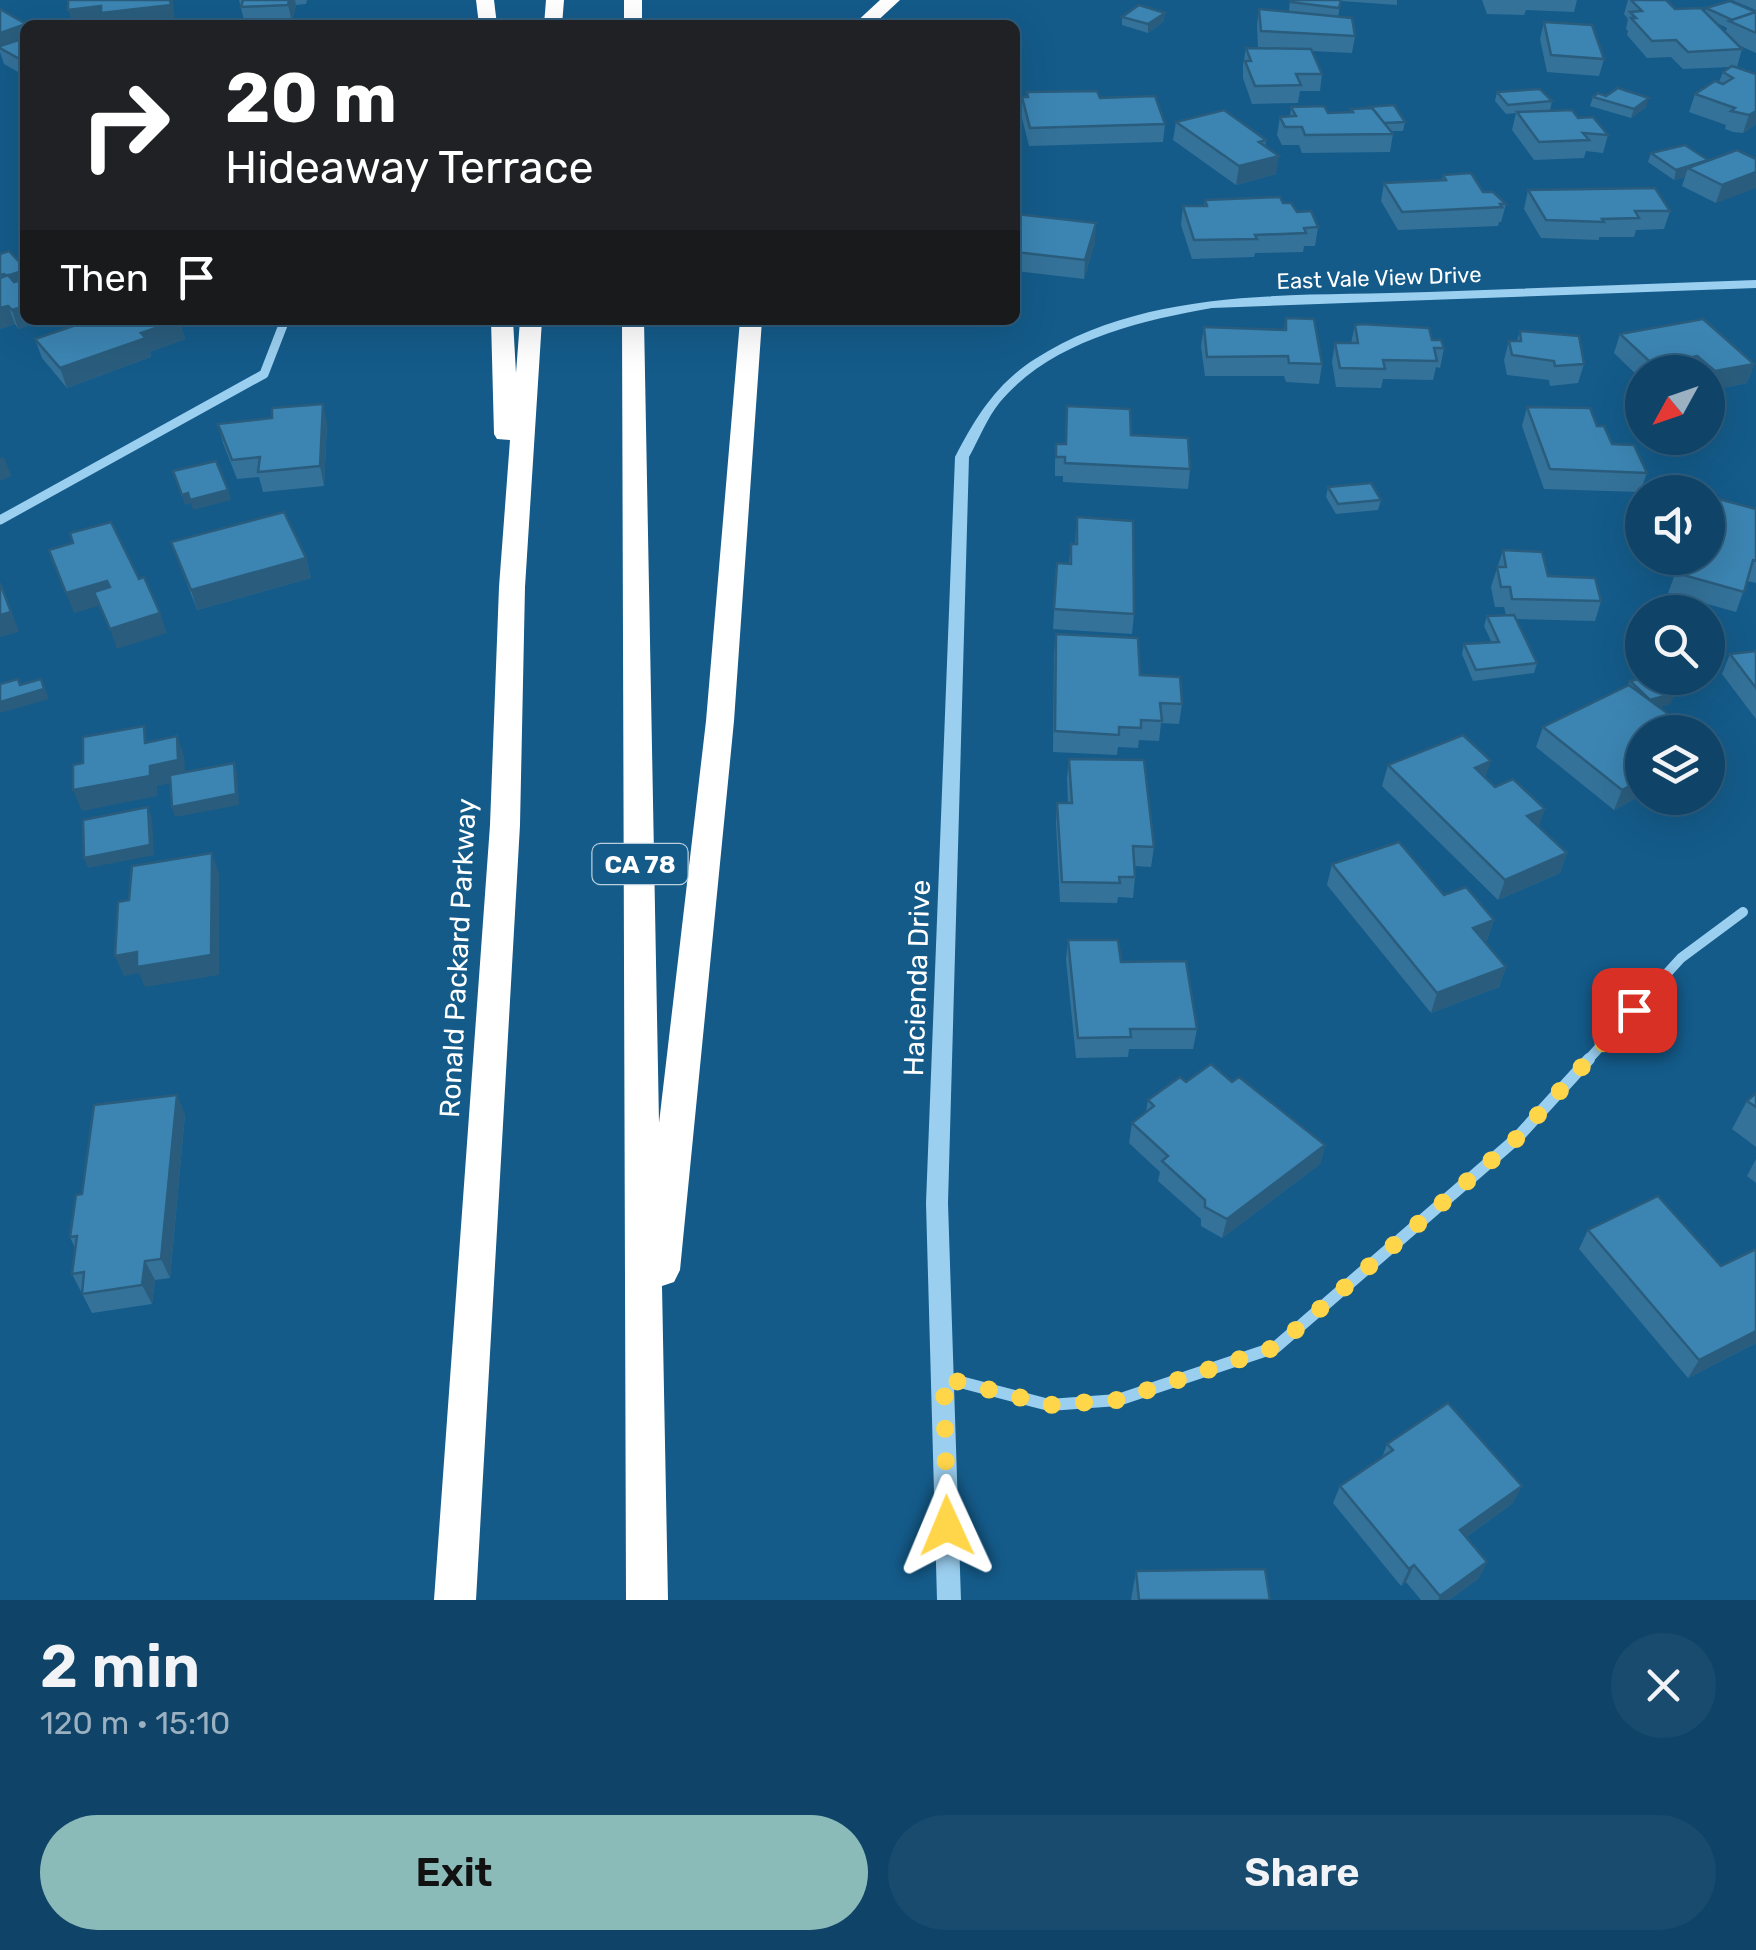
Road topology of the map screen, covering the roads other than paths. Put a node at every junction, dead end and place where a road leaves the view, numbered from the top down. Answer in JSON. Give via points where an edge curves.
{"nodes":[{"id":1,"x":891,"y":0,"type":"edge"},
{"id":2,"x":868,"y":20,"type":"edge"},
{"id":3,"x":1756,"y":284,"type":"edge"},
{"id":4,"x":282,"y":325,"type":"edge"},
{"id":5,"x":502,"y":325,"type":"edge"},
{"id":6,"x":532,"y":325,"type":"edge"},
{"id":7,"x":634,"y":325,"type":"edge"},
{"id":8,"x":751,"y":325,"type":"edge"},
{"id":9,"x":1019,"y":377,"type":"joint"},
{"id":10,"x":0,"y":520,"type":"edge"},
{"id":11,"x":512,"y":587,"type":"junction"},
{"id":12,"x":1743,"y":912,"type":"dead end"},
{"id":13,"x":944,"y":1378,"type":"junction"},
{"id":14,"x":646,"y":1408,"type":"junction"},
{"id":15,"x":455,"y":1600,"type":"edge"},
{"id":16,"x":646,"y":1600,"type":"edge"},
{"id":17,"x":949,"y":1600,"type":"edge"}],
"edges":[{"from":1,"to":2,"type":"highway"},
{"from":3,"to":9,"type":"street","name":"East Vale View Drive","via":[[1212,304],[1148,314],[1050,356]]},
{"from":4,"to":10,"type":"street","via":[[264,374]]},
{"from":5,"to":11,"type":"highway"},
{"from":6,"to":11,"type":"highway","name":"Ronald Packard Parkway"},
{"from":7,"to":14,"type":"highway","number":"CA 78"},
{"from":8,"to":14,"type":"highway","via":[[720,721]]},
{"from":9,"to":13,"type":"street","name":"Hacienda Drive","via":[[996,397],[962,457],[937,1203]]},
{"from":11,"to":15,"type":"highway","name":"Ronald Packard Parkway","via":[[505,825]]},
{"from":12,"to":13,"type":"street","via":[[1680,958],[1516,1139],[1276,1347],[1118,1400],[1049,1405]]},
{"from":13,"to":17,"type":"street","name":"Hacienda Drive"},
{"from":14,"to":16,"type":"highway","number":"CA 78"}]}
